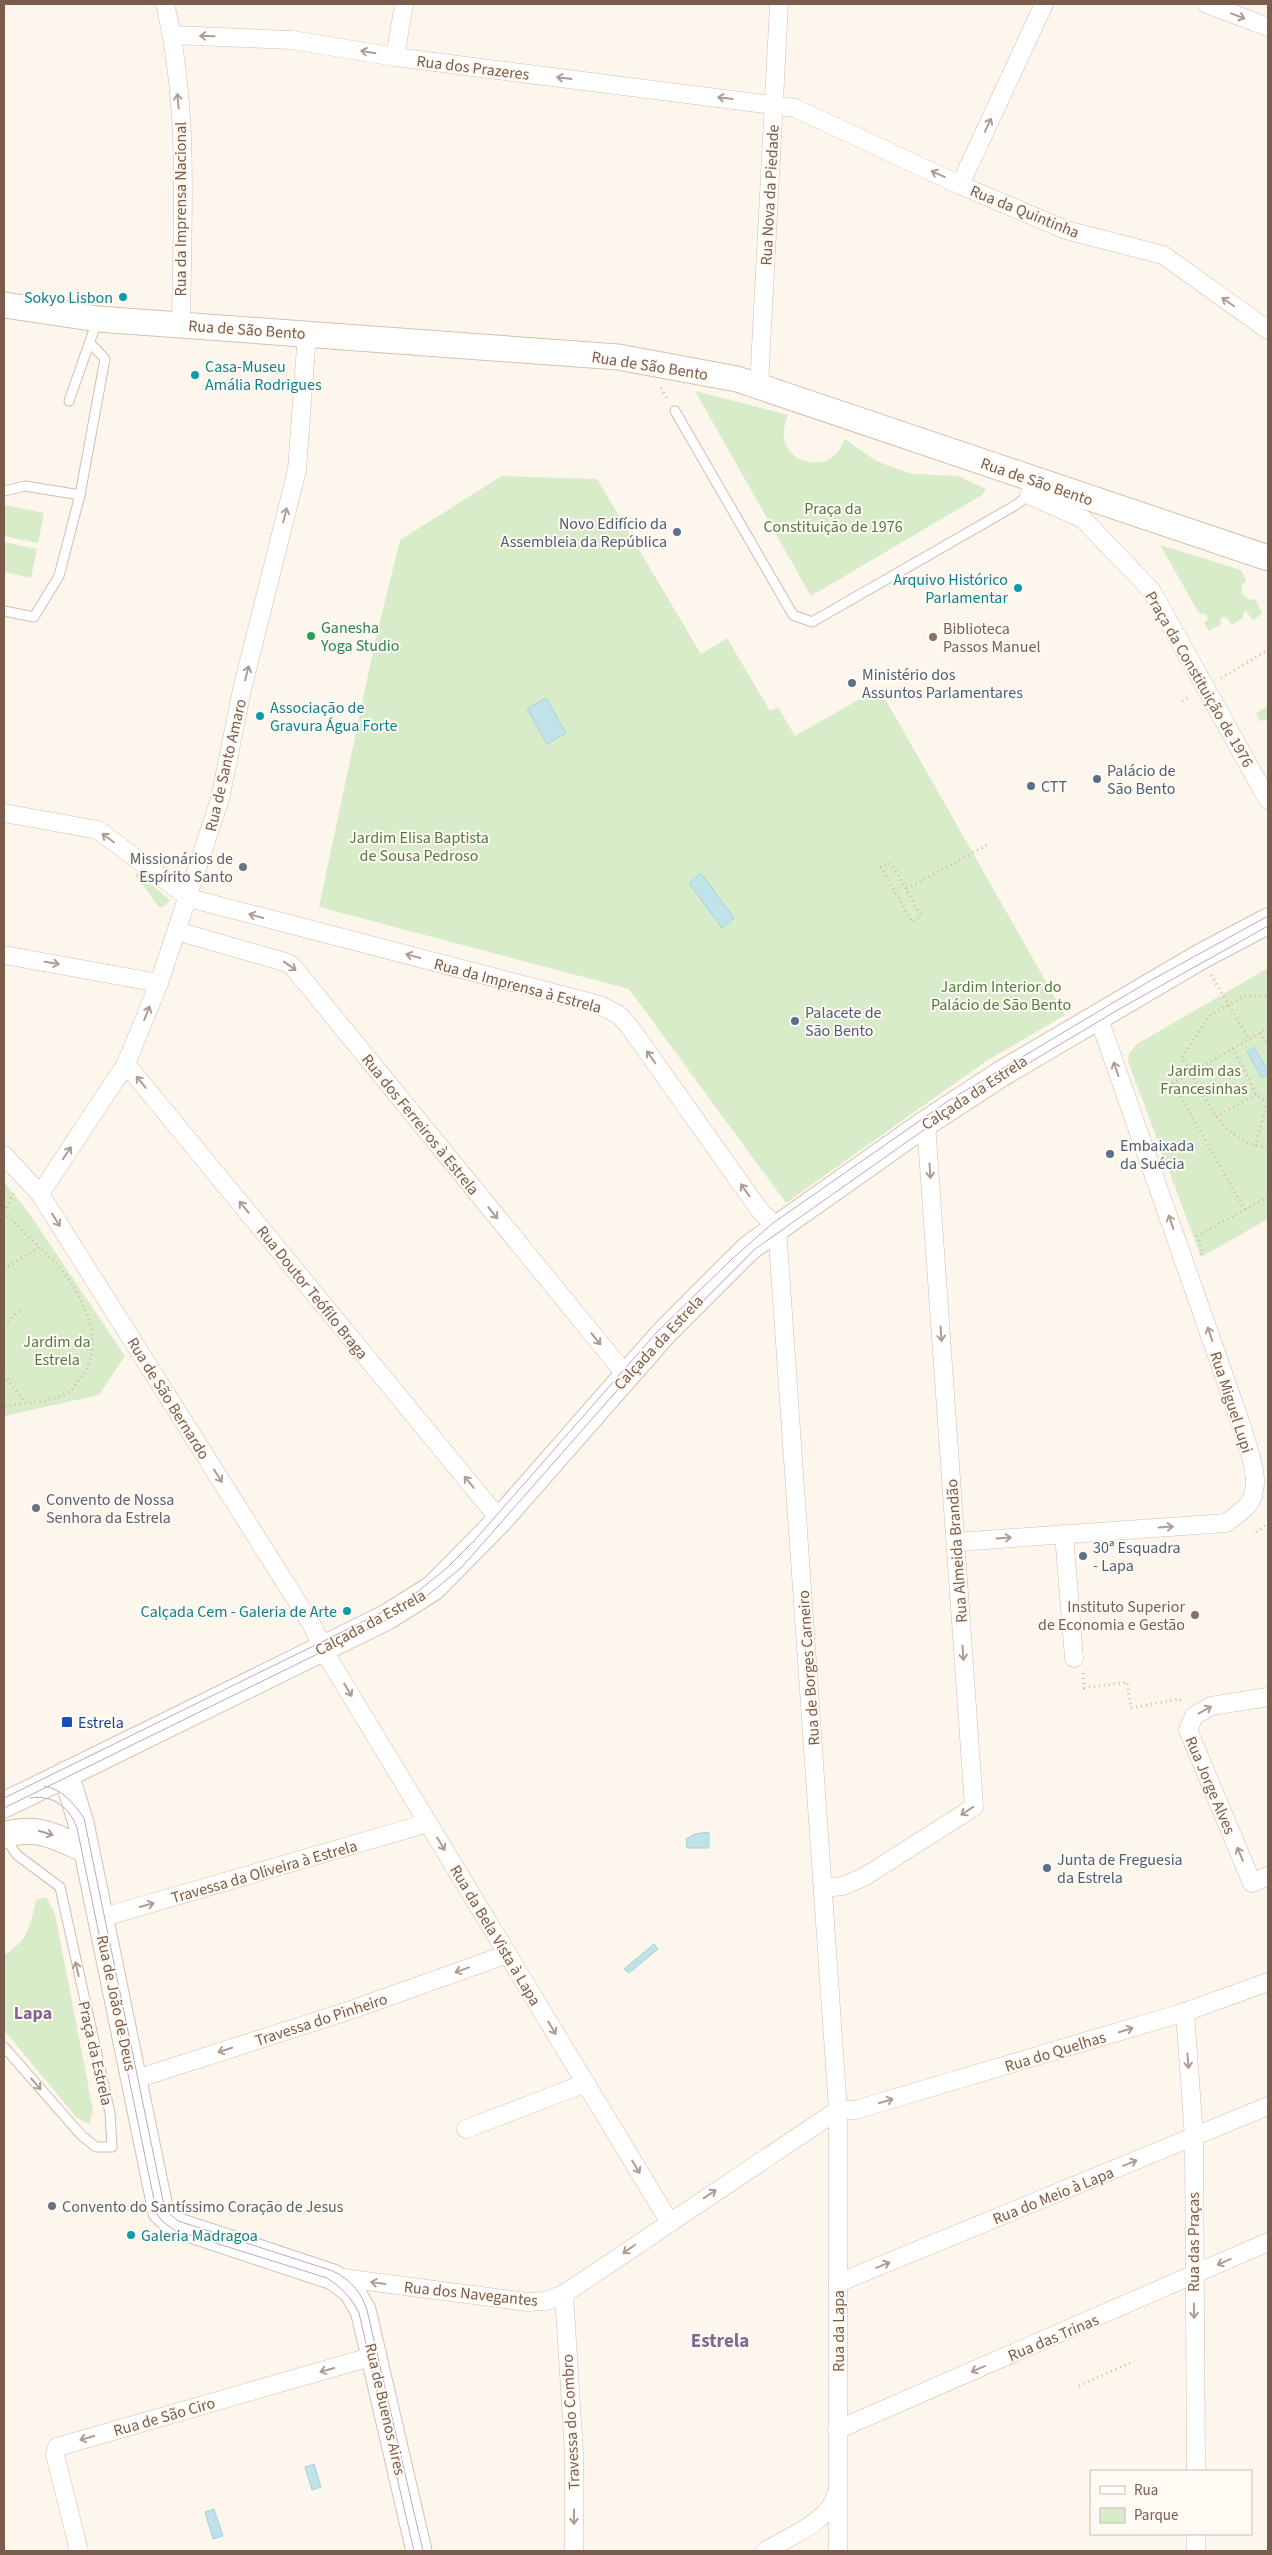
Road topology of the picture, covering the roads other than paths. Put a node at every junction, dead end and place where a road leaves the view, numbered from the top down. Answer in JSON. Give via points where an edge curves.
{"nodes":[{"id":1,"x":165,"y":4,"type":"edge"},
{"id":2,"x":404,"y":4,"type":"edge"},
{"id":3,"x":779,"y":4,"type":"edge"},
{"id":4,"x":1044,"y":4,"type":"edge"},
{"id":5,"x":1207,"y":4,"type":"edge"},
{"id":6,"x":1268,"y":27,"type":"edge"},
{"id":7,"x":173,"y":35,"type":"junction"},
{"id":8,"x":395,"y":57,"type":"junction"},
{"id":9,"x":774,"y":104,"type":"junction"},
{"id":10,"x":960,"y":185,"type":"junction"},
{"id":11,"x":4,"y":304,"type":"edge"},
{"id":12,"x":98,"y":319,"type":"junction"},
{"id":13,"x":180,"y":324,"type":"junction"},
{"id":14,"x":1268,"y":330,"type":"edge"},
{"id":15,"x":307,"y":334,"type":"junction"},
{"id":16,"x":90,"y":342,"type":"junction"},
{"id":17,"x":759,"y":386,"type":"junction"},
{"id":18,"x":69,"y":401,"type":"dead end"},
{"id":19,"x":675,"y":411,"type":"dead end"},
{"id":20,"x":1033,"y":488,"type":"junction"},
{"id":21,"x":4,"y":491,"type":"edge"},
{"id":22,"x":80,"y":495,"type":"junction"},
{"id":23,"x":1268,"y":558,"type":"edge"},
{"id":24,"x":4,"y":611,"type":"edge"},
{"id":25,"x":1268,"y":800,"type":"edge"},
{"id":26,"x":4,"y":813,"type":"edge"},
{"id":27,"x":189,"y":898,"type":"junction"},
{"id":28,"x":1268,"y":921,"type":"edge"},
{"id":29,"x":1268,"y":930,"type":"edge"},
{"id":30,"x":177,"y":931,"type":"junction"},
{"id":31,"x":1238,"y":936,"type":"junction"},
{"id":32,"x":4,"y":954,"type":"edge"},
{"id":33,"x":159,"y":983,"type":"junction"},
{"id":34,"x":1098,"y":1016,"type":"junction"},
{"id":35,"x":126,"y":1064,"type":"junction"},
{"id":36,"x":926,"y":1123,"type":"junction"},
{"id":37,"x":4,"y":1155,"type":"edge"},
{"id":38,"x":40,"y":1194,"type":"junction"},
{"id":39,"x":777,"y":1227,"type":"junction"},
{"id":40,"x":626,"y":1375,"type":"junction"},
{"id":41,"x":500,"y":1520,"type":"junction"},
{"id":42,"x":1064,"y":1534,"type":"junction"},
{"id":43,"x":956,"y":1542,"type":"junction"},
{"id":44,"x":322,"y":1648,"type":"junction"},
{"id":45,"x":1074,"y":1658,"type":"dead end"},
{"id":46,"x":1268,"y":1697,"type":"edge"},
{"id":47,"x":66,"y":1774,"type":"junction"},
{"id":48,"x":5,"y":1808,"type":"edge"},
{"id":49,"x":428,"y":1823,"type":"junction"},
{"id":50,"x":4,"y":1835,"type":"edge"},
{"id":51,"x":86,"y":1850,"type":"junction"},
{"id":52,"x":1268,"y":1876,"type":"edge"},
{"id":53,"x":823,"y":1888,"type":"junction"},
{"id":54,"x":100,"y":1918,"type":"junction"},
{"id":55,"x":508,"y":1954,"type":"junction"},
{"id":56,"x":1268,"y":1982,"type":"edge"},
{"id":57,"x":1185,"y":2012,"type":"junction"},
{"id":58,"x":4,"y":2047,"type":"edge"},
{"id":59,"x":133,"y":2080,"type":"junction"},
{"id":60,"x":586,"y":2083,"type":"junction"},
{"id":61,"x":1268,"y":2106,"type":"edge"},
{"id":62,"x":838,"y":2110,"type":"junction"},
{"id":63,"x":466,"y":2129,"type":"dead end"},
{"id":64,"x":1194,"y":2137,"type":"junction"},
{"id":65,"x":669,"y":2221,"type":"junction"},
{"id":66,"x":176,"y":2226,"type":"joint"},
{"id":67,"x":1268,"y":2242,"type":"edge"},
{"id":68,"x":1193,"y":2276,"type":"junction"},
{"id":69,"x":333,"y":2277,"type":"junction"},
{"id":70,"x":838,"y":2283,"type":"junction"},
{"id":71,"x":564,"y":2294,"type":"junction"},
{"id":72,"x":374,"y":2356,"type":"junction"},
{"id":73,"x":837,"y":2430,"type":"junction"},
{"id":74,"x":1196,"y":2470,"type":"edge"},
{"id":75,"x":837,"y":2484,"type":"junction"},
{"id":76,"x":800,"y":2530,"type":"junction"},
{"id":77,"x":1196,"y":2535,"type":"edge"},
{"id":78,"x":79,"y":2551,"type":"edge"},
{"id":79,"x":419,"y":2551,"type":"edge"},
{"id":80,"x":574,"y":2551,"type":"edge"},
{"id":81,"x":765,"y":2551,"type":"edge"},
{"id":82,"x":838,"y":2551,"type":"edge"},
{"id":83,"x":1196,"y":2551,"type":"edge"}],
"edges":[{"from":1,"to":7,"type":"street","name":"Rua da Imprensa Nacional"},
{"from":2,"to":8,"type":"street"},
{"from":3,"to":9,"type":"street","name":"Rua Nova da Piedade"},
{"from":10,"to":4,"type":"street","one_way":true},
{"from":5,"to":6,"type":"street","one_way":true},
{"from":8,"to":7,"type":"street","name":"Rua dos Prazeres","one_way":true,"via":[[292,40]]},
{"from":13,"to":7,"type":"street","name":"Rua da Imprensa Nacional","one_way":true,"via":[[182,153]]},
{"from":9,"to":8,"type":"street","name":"Rua dos Prazeres","one_way":true},
{"from":10,"to":9,"type":"street","name":"Rua da Quintinha","one_way":true,"via":[[795,108]]},
{"from":9,"to":17,"type":"street","name":"Rua Nova da Piedade"},
{"from":14,"to":10,"type":"street","name":"Rua da Quintinha","one_way":true,"via":[[1163,255],[1066,230]]},
{"from":11,"to":12,"type":"street","name":"Rua de São Bento"},
{"from":12,"to":13,"type":"street","name":"Rua de São Bento"},
{"from":12,"to":16,"type":"lane"},
{"from":13,"to":15,"type":"street","name":"Rua de São Bento"},
{"from":15,"to":17,"type":"street","name":"Rua de São Bento","via":[[618,357]]},
{"from":27,"to":15,"type":"street","name":"Rua de Santo Amaro","one_way":true,"via":[[220,799],[244,685],[297,470]]},
{"from":16,"to":18,"type":"lane"},
{"from":16,"to":22,"type":"lane","via":[[105,359]]},
{"from":17,"to":20,"type":"street","name":"Rua de São Bento"},
{"from":19,"to":20,"type":"lane","via":[[793,615],[812,622]]},
{"from":20,"to":23,"type":"street","name":"Rua de São Bento"},
{"from":20,"to":25,"type":"street","name":"Praça da Constituição de 1976","via":[[1083,519],[1152,590]]},
{"from":21,"to":22,"type":"lane","via":[[25,486]]},
{"from":22,"to":24,"type":"lane","via":[[59,576],[34,617]]},
{"from":27,"to":26,"type":"street","one_way":true,"via":[[98,830]]},
{"from":27,"to":30,"type":"street","name":"Rua de Santo Amaro"},
{"from":39,"to":27,"type":"street","name":"Rua da Imprensa à Estrela","one_way":true,"via":[[761,1212],[629,1026],[609,1009]]},
{"from":28,"to":31,"type":"street","name":"Calçada da Estrela"},
{"from":29,"to":31,"type":"street"},
{"from":30,"to":33,"type":"street","name":"Rua de Santo Amaro"},
{"from":30,"to":40,"type":"street","name":"Rua dos Ferreiros à Estrela","one_way":true,"via":[[288,963]]},
{"from":31,"to":34,"type":"street","name":"Calçada da Estrela"},
{"from":32,"to":33,"type":"street","one_way":true},
{"from":35,"to":33,"type":"street","name":"Rua de Santo Amaro","one_way":true},
{"from":34,"to":36,"type":"street","name":"Calçada da Estrela"},
{"from":42,"to":34,"type":"street","name":"Rua Miguel Lupi","one_way":true,"via":[[1226,1523],[1248,1505],[1256,1489],[1242,1427]]},
{"from":38,"to":35,"type":"street","name":"Rua de Santo Amaro","one_way":true},
{"from":41,"to":35,"type":"street","name":"Rua Doutor Teófilo Braga","one_way":true},
{"from":36,"to":39,"type":"street","name":"Calçada da Estrela"},
{"from":36,"to":43,"type":"street","name":"Rua Almeida Brandão","one_way":true},
{"from":37,"to":38,"type":"street","name":"Rua de São Bernardo"},
{"from":38,"to":44,"type":"street","name":"Rua de São Bernardo","one_way":true,"via":[[312,1625]]},
{"from":39,"to":40,"type":"street","name":"Calçada da Estrela","via":[[729,1267]]},
{"from":39,"to":53,"type":"street","name":"Rua de Borges Carneiro"},
{"from":40,"to":41,"type":"street","name":"Calçada da Estrela"},
{"from":41,"to":44,"type":"street","name":"Calçada da Estrela","via":[[433,1588],[387,1617]]},
{"from":43,"to":42,"type":"street","name":"Rua Miguel Lupi","one_way":true},
{"from":42,"to":45,"type":"street"},
{"from":43,"to":53,"type":"street","name":"Rua Almeida Brandão","one_way":true,"via":[[974,1806],[864,1877],[843,1886]]},
{"from":44,"to":47,"type":"street","name":"Calçada da Estrela"},
{"from":44,"to":49,"type":"street","name":"Rua da Bela Vista à Lapa","one_way":true},
{"from":52,"to":46,"type":"street","name":"Rua Jorge Alves","one_way":true,"via":[[1252,1883],[1188,1730],[1194,1716],[1211,1706]]},
{"from":47,"to":48,"type":"street"},
{"from":47,"to":51,"type":"street","name":"Rua de João de Deus"},
{"from":54,"to":49,"type":"street","name":"Travessa da Oliveira à Estrela","one_way":true},
{"from":49,"to":55,"type":"street","name":"Rua da Bela Vista à Lapa","one_way":true},
{"from":50,"to":51,"type":"street","one_way":true,"via":[[42,1831]]},
{"from":58,"to":50,"type":"lane","name":"Praça da Estrela","one_way":true,"via":[[82,2136],[96,2147],[112,2147],[110,2113],[60,1887],[17,1854]]},
{"from":51,"to":54,"type":"street","name":"Rua de João de Deus"},
{"from":53,"to":62,"type":"street","name":"Rua de Borges Carneiro"},
{"from":54,"to":59,"type":"street","name":"Rua de João de Deus"},
{"from":55,"to":59,"type":"street","name":"Travessa do Pinheiro","one_way":true,"via":[[360,2007]]},
{"from":55,"to":60,"type":"street","name":"Rua da Bela Vista à Lapa","one_way":true},
{"from":56,"to":57,"type":"street","name":"Rua do Quelhas"},
{"from":62,"to":57,"type":"street","name":"Rua do Quelhas","one_way":true,"via":[[855,2110]]},
{"from":57,"to":64,"type":"street","name":"Rua das Praças","one_way":true},
{"from":59,"to":66,"type":"street","name":"Rua de João de Deus","via":[[158,2206],[165,2218]]},
{"from":60,"to":63,"type":"street"},
{"from":60,"to":65,"type":"street","name":"Rua da Bela Vista à Lapa","one_way":true},
{"from":61,"to":64,"type":"street","name":"Rua do Meio à Lapa"},
{"from":65,"to":62,"type":"street","name":"Rua dos Navegantes","one_way":true},
{"from":62,"to":70,"type":"street","name":"Rua da Lapa"},
{"from":64,"to":68,"type":"street","name":"Rua das Praças"},
{"from":70,"to":64,"type":"street","name":"Rua do Meio à Lapa","one_way":true},
{"from":65,"to":71,"type":"street","name":"Rua dos Navegantes","one_way":true},
{"from":66,"to":69,"type":"street","name":"Rua dos Navegantes"},
{"from":67,"to":68,"type":"street","name":"Rua das Trinas","one_way":true},
{"from":68,"to":73,"type":"street","name":"Rua das Trinas","one_way":true},
{"from":68,"to":74,"type":"street","name":"Rua das Praças","one_way":true},
{"from":71,"to":69,"type":"street","name":"Rua dos Navegantes","one_way":true,"via":[[546,2301],[527,2302]]},
{"from":69,"to":72,"type":"street","name":"Rua de Buenos Aires","via":[[358,2299]]},
{"from":70,"to":73,"type":"street","name":"Rua da Lapa"},
{"from":71,"to":80,"type":"street","name":"Travessa do Combro","one_way":true,"via":[[574,2453]]},
{"from":72,"to":78,"type":"street","name":"Rua de São Ciro","one_way":true,"via":[[57,2447],[55,2455]]},
{"from":72,"to":79,"type":"street","name":"Rua de Buenos Aires"},
{"from":73,"to":75,"type":"street","name":"Rua da Lapa"},
{"from":75,"to":76,"type":"street","via":[[831,2505],[817,2521]]},
{"from":75,"to":82,"type":"street","name":"Rua da Lapa"},
{"from":76,"to":81,"type":"street"},
{"from":76,"to":82,"type":"street","via":[[812,2529],[821,2533],[833,2542]]},
{"from":77,"to":83,"type":"street"}]}
